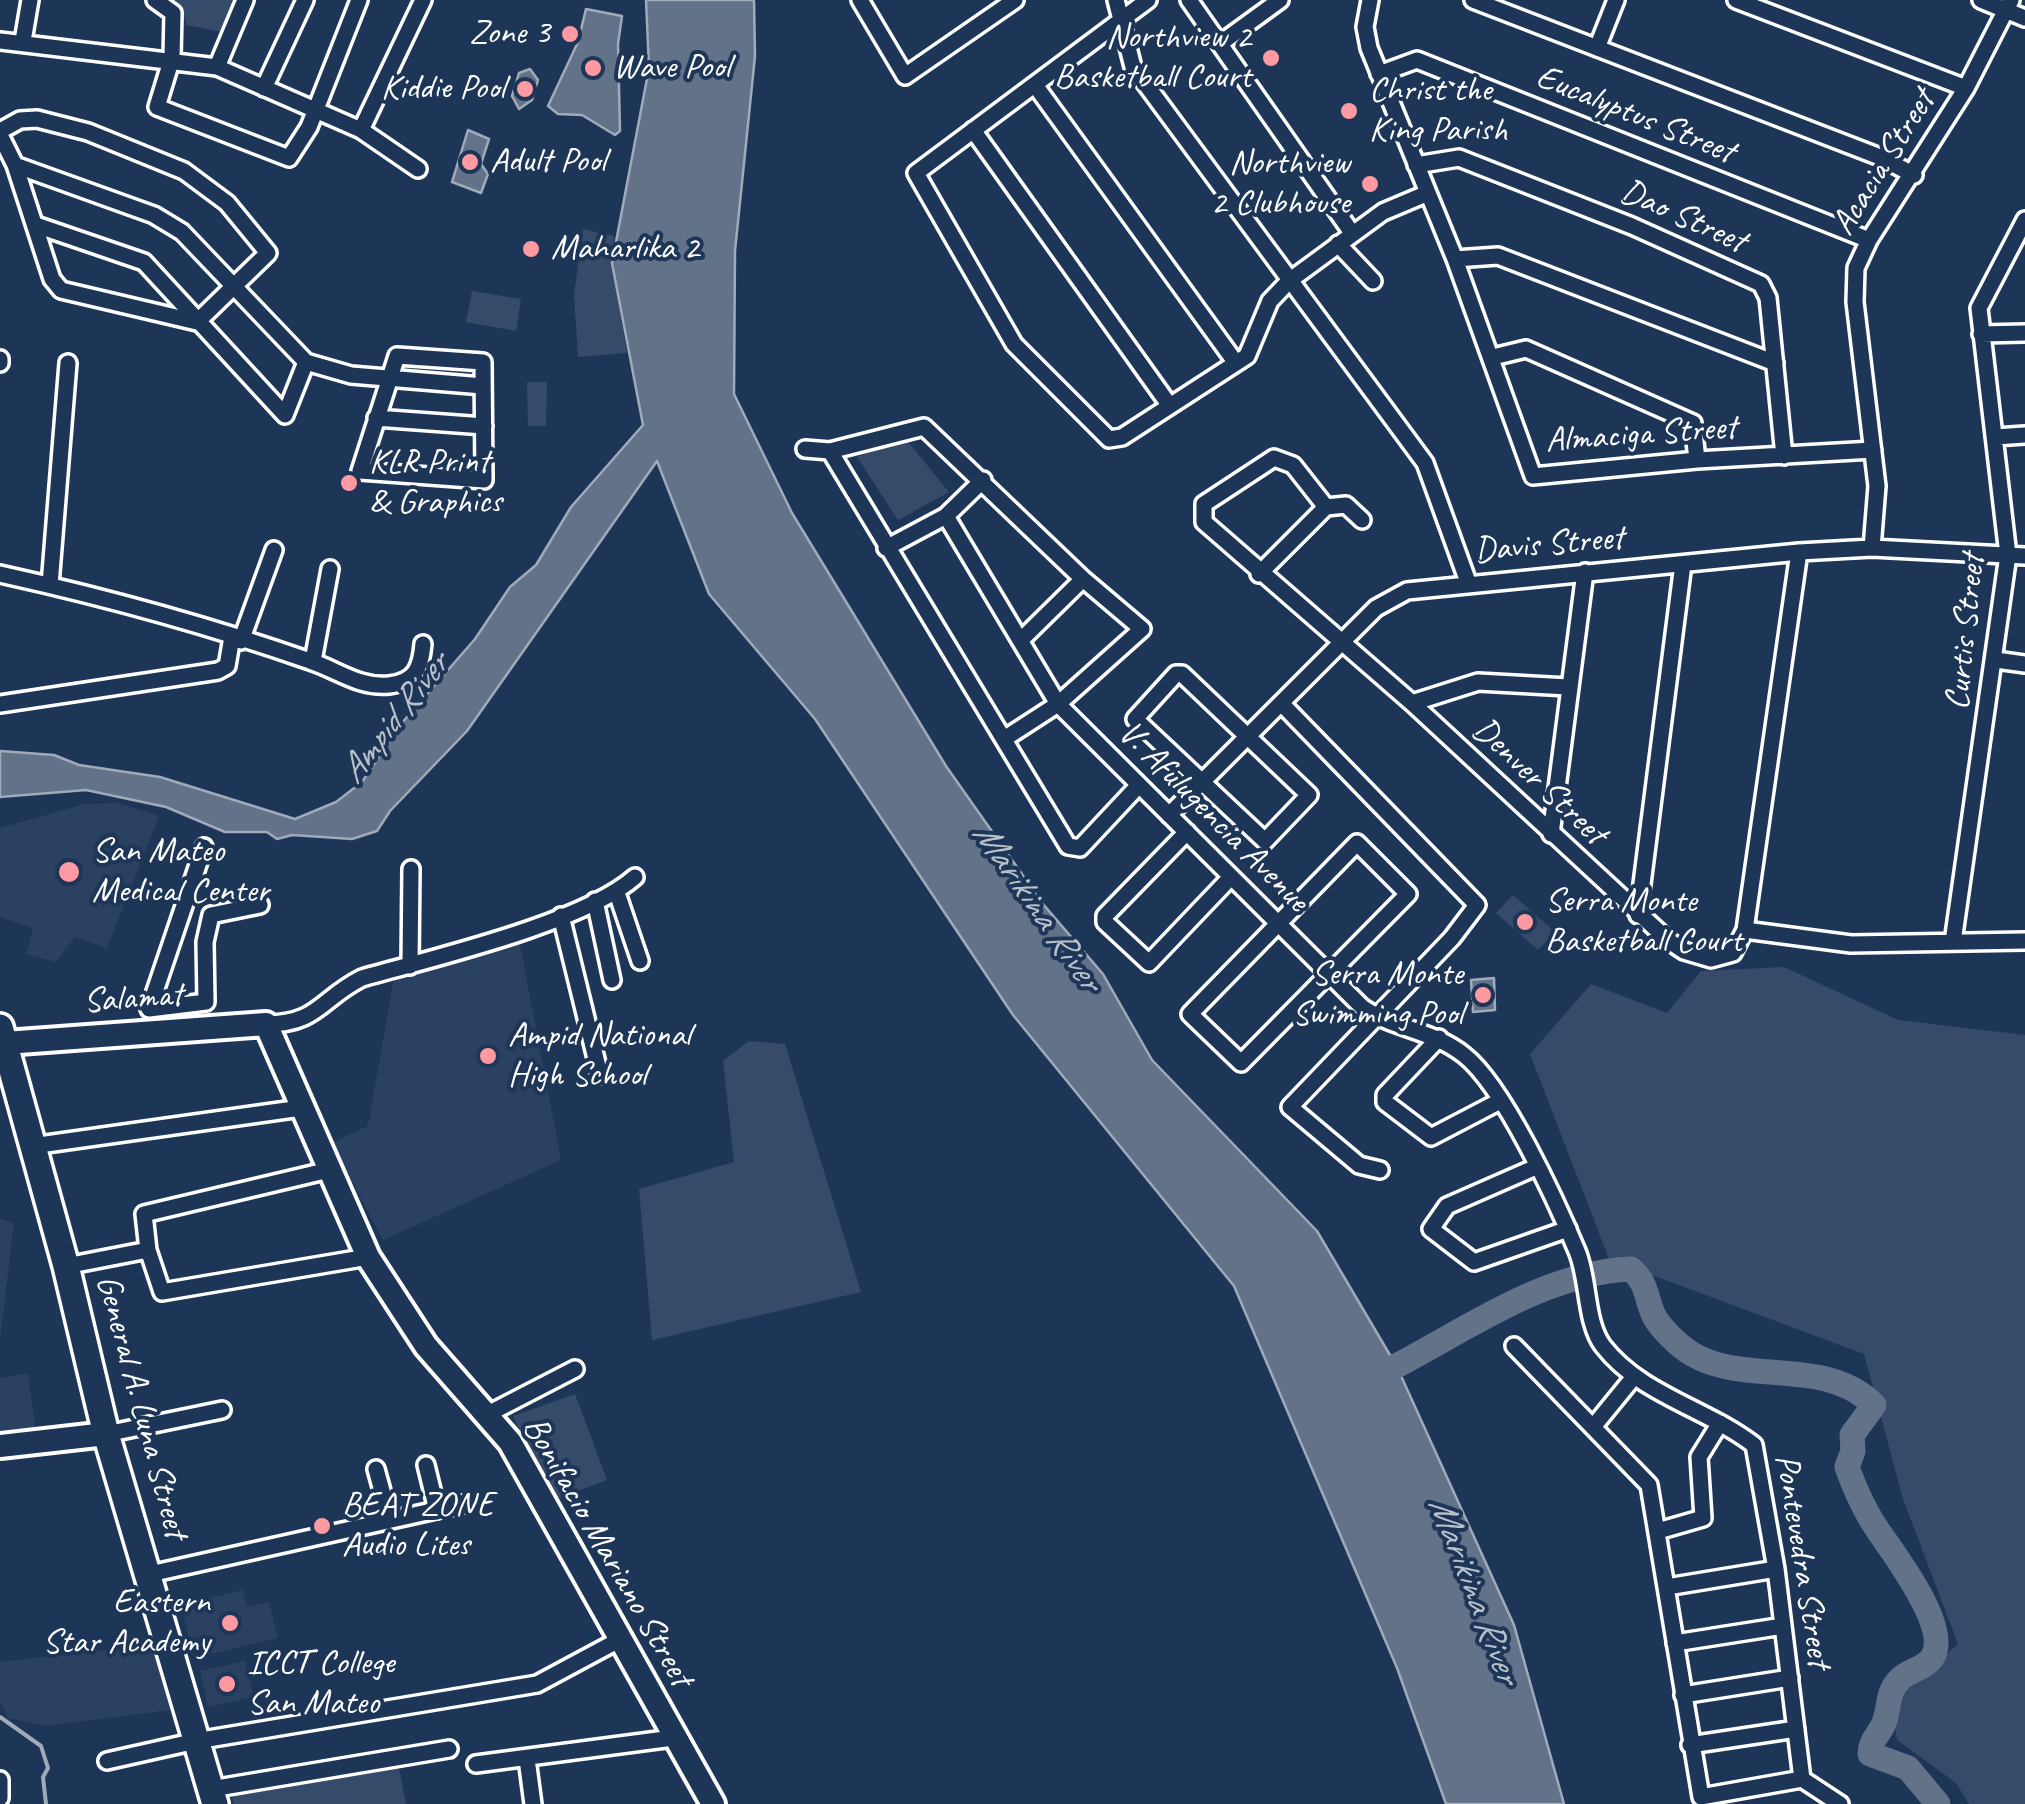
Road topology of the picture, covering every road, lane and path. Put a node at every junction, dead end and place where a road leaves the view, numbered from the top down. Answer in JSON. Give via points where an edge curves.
{"nodes":[{"id":1,"x":30,"y":0,"type":"edge"},
{"id":2,"x":155,"y":0,"type":"edge"},
{"id":3,"x":245,"y":0,"type":"edge"},
{"id":4,"x":305,"y":0,"type":"edge"},
{"id":5,"x":360,"y":0,"type":"edge"},
{"id":6,"x":423,"y":0,"type":"edge"},
{"id":7,"x":860,"y":0,"type":"edge"},
{"id":8,"x":1116,"y":0,"type":"edge"},
{"id":9,"x":1148,"y":0,"type":"edge"},
{"id":10,"x":1189,"y":0,"type":"edge"},
{"id":11,"x":1280,"y":0,"type":"edge"},
{"id":12,"x":1370,"y":0,"type":"edge"},
{"id":13,"x":1472,"y":0,"type":"edge"},
{"id":14,"x":1616,"y":0,"type":"edge"},
{"id":15,"x":1736,"y":0,"type":"edge"},
{"id":16,"x":1981,"y":0,"type":"edge"},
{"id":17,"x":1011,"y":1,"type":"edge"},
{"id":18,"x":2009,"y":6,"type":"edge"},
{"id":19,"x":2025,"y":18,"type":"edge"},
{"id":20,"x":1122,"y":21,"type":"junction"},
{"id":21,"x":24,"y":40,"type":"junction"},
{"id":22,"x":0,"y":41,"type":"edge"},
{"id":23,"x":1221,"y":43,"type":"junction"},
{"id":24,"x":1597,"y":48,"type":"junction"},
{"id":25,"x":172,"y":58,"type":"junction"},
{"id":26,"x":217,"y":67,"type":"junction"},
{"id":27,"x":1380,"y":74,"type":"junction"},
{"id":28,"x":1035,"y":86,"type":"junction"},
{"id":29,"x":264,"y":88,"type":"junction"},
{"id":30,"x":1966,"y":88,"type":"junction"},
{"id":31,"x":313,"y":111,"type":"junction"},
{"id":32,"x":361,"y":130,"type":"junction"},
{"id":33,"x":973,"y":130,"type":"junction"},
{"id":34,"x":0,"y":133,"type":"edge"},
{"id":35,"x":1416,"y":165,"type":"junction"},
{"id":36,"x":15,"y":166,"type":"junction"},
{"id":37,"x":418,"y":169,"type":"dead end"},
{"id":38,"x":1914,"y":174,"type":"junction"},
{"id":39,"x":1428,"y":193,"type":"junction"},
{"id":40,"x":2025,"y":220,"type":"edge"},
{"id":41,"x":36,"y":225,"type":"junction"},
{"id":42,"x":1352,"y":233,"type":"junction"},
{"id":43,"x":1869,"y":240,"type":"junction"},
{"id":44,"x":1338,"y":244,"type":"junction"},
{"id":45,"x":1456,"y":258,"type":"junction"},
{"id":46,"x":1289,"y":281,"type":"junction"},
{"id":47,"x":1373,"y":281,"type":"dead end"},
{"id":48,"x":234,"y":288,"type":"junction"},
{"id":49,"x":197,"y":322,"type":"junction"},
{"id":50,"x":1981,"y":334,"type":"junction"},
{"id":51,"x":2025,"y":334,"type":"edge"},
{"id":52,"x":1493,"y":356,"type":"junction"},
{"id":53,"x":306,"y":362,"type":"junction"},
{"id":54,"x":68,"y":363,"type":"dead end"},
{"id":55,"x":1775,"y":363,"type":"junction"},
{"id":56,"x":1236,"y":364,"type":"junction"},
{"id":57,"x":388,"y":380,"type":"junction"},
{"id":58,"x":483,"y":386,"type":"junction"},
{"id":59,"x":1170,"y":406,"type":"junction"},
{"id":60,"x":376,"y":418,"type":"junction"},
{"id":61,"x":484,"y":426,"type":"junction"},
{"id":62,"x":2025,"y":435,"type":"edge"},
{"id":63,"x":1994,"y":438,"type":"junction"},
{"id":64,"x":805,"y":450,"type":"dead end"},
{"id":65,"x":1873,"y":450,"type":"junction"},
{"id":66,"x":830,"y":451,"type":"junction"},
{"id":67,"x":1784,"y":456,"type":"junction"},
{"id":68,"x":1697,"y":460,"type":"junction"},
{"id":69,"x":983,"y":480,"type":"junction"},
{"id":70,"x":1326,"y":508,"type":"junction"},
{"id":71,"x":946,"y":516,"type":"junction"},
{"id":72,"x":1362,"y":520,"type":"dead end"},
{"id":73,"x":886,"y":548,"type":"junction"},
{"id":74,"x":1872,"y":548,"type":"junction"},
{"id":75,"x":274,"y":550,"type":"dead end"},
{"id":76,"x":1799,"y":552,"type":"junction"},
{"id":77,"x":2017,"y":555,"type":"edge"},
{"id":78,"x":1683,"y":564,"type":"junction"},
{"id":79,"x":330,"y":569,"type":"dead end"},
{"id":80,"x":1585,"y":572,"type":"junction"},
{"id":81,"x":0,"y":574,"type":"edge"},
{"id":82,"x":1259,"y":574,"type":"junction"},
{"id":83,"x":1082,"y":579,"type":"junction"},
{"id":84,"x":1468,"y":582,"type":"junction"},
{"id":85,"x":50,"y":585,"type":"junction"},
{"id":86,"x":237,"y":639,"type":"junction"},
{"id":87,"x":1022,"y":639,"type":"junction"},
{"id":88,"x":1341,"y":643,"type":"junction"},
{"id":89,"x":423,"y":644,"type":"dead end"},
{"id":90,"x":1996,"y":660,"type":"junction"},
{"id":91,"x":313,"y":661,"type":"junction"},
{"id":92,"x":2025,"y":664,"type":"edge"},
{"id":93,"x":1568,"y":687,"type":"junction"},
{"id":94,"x":1281,"y":703,"type":"junction"},
{"id":95,"x":1412,"y":703,"type":"junction"},
{"id":96,"x":0,"y":704,"type":"edge"},
{"id":97,"x":1058,"y":704,"type":"junction"},
{"id":98,"x":1249,"y":736,"type":"junction"},
{"id":99,"x":1004,"y":739,"type":"junction"},
{"id":100,"x":1202,"y":782,"type":"junction"},
{"id":101,"x":1140,"y":786,"type":"junction"},
{"id":102,"x":1170,"y":815,"type":"junction"},
{"id":103,"x":1187,"y":832,"type":"junction"},
{"id":104,"x":1551,"y":834,"type":"junction"},
{"id":105,"x":204,"y":848,"type":"dead end"},
{"id":106,"x":411,"y":870,"type":"dead end"},
{"id":107,"x":635,"y":877,"type":"dead end"},
{"id":108,"x":1231,"y":877,"type":"junction"},
{"id":109,"x":617,"y":893,"type":"junction"},
{"id":110,"x":595,"y":901,"type":"junction"},
{"id":111,"x":260,"y":905,"type":"dead end"},
{"id":112,"x":560,"y":916,"type":"junction"},
{"id":113,"x":1638,"y":916,"type":"junction"},
{"id":114,"x":1276,"y":922,"type":"junction"},
{"id":115,"x":1745,"y":930,"type":"junction"},
{"id":116,"x":2025,"y":941,"type":"edge"},
{"id":117,"x":1953,"y":942,"type":"junction"},
{"id":118,"x":640,"y":960,"type":"dead end"},
{"id":119,"x":410,"y":966,"type":"junction"},
{"id":120,"x":1328,"y":974,"type":"junction"},
{"id":121,"x":612,"y":980,"type":"dead end"},
{"id":122,"x":1375,"y":1016,"type":"junction"},
{"id":123,"x":148,"y":1021,"type":"junction"},
{"id":124,"x":266,"y":1024,"type":"junction"},
{"id":125,"x":2,"y":1035,"type":"edge"},
{"id":126,"x":1438,"y":1038,"type":"junction"},
{"id":127,"x":6,"y":1072,"type":"edge"},
{"id":128,"x":600,"y":1075,"type":"dead end"},
{"id":129,"x":1500,"y":1102,"type":"junction"},
{"id":130,"x":301,"y":1108,"type":"junction"},
{"id":131,"x":32,"y":1146,"type":"junction"},
{"id":132,"x":1536,"y":1166,"type":"junction"},
{"id":133,"x":330,"y":1170,"type":"junction"},
{"id":134,"x":1380,"y":1170,"type":"dead end"},
{"id":135,"x":1568,"y":1228,"type":"junction"},
{"id":136,"x":148,"y":1250,"type":"junction"},
{"id":137,"x":368,"y":1257,"type":"junction"},
{"id":138,"x":1580,"y":1258,"type":"joint"},
{"id":139,"x":66,"y":1266,"type":"junction"},
{"id":140,"x":1514,"y":1346,"type":"dead end"},
{"id":141,"x":575,"y":1369,"type":"dead end"},
{"id":142,"x":1632,"y":1378,"type":"junction"},
{"id":143,"x":222,"y":1410,"type":"dead end"},
{"id":144,"x":486,"y":1415,"type":"junction"},
{"id":145,"x":1720,"y":1422,"type":"junction"},
{"id":146,"x":1593,"y":1428,"type":"junction"},
{"id":147,"x":106,"y":1434,"type":"junction"},
{"id":148,"x":0,"y":1446,"type":"edge"},
{"id":149,"x":426,"y":1465,"type":"dead end"},
{"id":150,"x":376,"y":1469,"type":"dead end"},
{"id":151,"x":463,"y":1504,"type":"dead end"},
{"id":152,"x":437,"y":1510,"type":"junction"},
{"id":153,"x":390,"y":1520,"type":"junction"},
{"id":154,"x":1658,"y":1531,"type":"junction"},
{"id":155,"x":1776,"y":1569,"type":"junction"},
{"id":156,"x":150,"y":1574,"type":"junction"},
{"id":157,"x":1667,"y":1586,"type":"junction"},
{"id":158,"x":1783,"y":1626,"type":"junction"},
{"id":159,"x":618,"y":1640,"type":"junction"},
{"id":160,"x":1676,"y":1643,"type":"junction"},
{"id":161,"x":1790,"y":1678,"type":"junction"},
{"id":162,"x":1683,"y":1695,"type":"junction"},
{"id":163,"x":1796,"y":1729,"type":"junction"},
{"id":164,"x":672,"y":1738,"type":"junction"},
{"id":165,"x":196,"y":1740,"type":"junction"},
{"id":166,"x":1690,"y":1745,"type":"junction"},
{"id":167,"x":449,"y":1750,"type":"dead end"},
{"id":168,"x":528,"y":1759,"type":"junction"},
{"id":169,"x":107,"y":1761,"type":"dead end"},
{"id":170,"x":476,"y":1764,"type":"dead end"},
{"id":171,"x":0,"y":1780,"type":"edge"},
{"id":172,"x":1802,"y":1780,"type":"junction"},
{"id":173,"x":213,"y":1796,"type":"edge"},
{"id":174,"x":1753,"y":1797,"type":"edge"},
{"id":175,"x":0,"y":1798,"type":"edge"},
{"id":176,"x":1699,"y":1800,"type":"edge"},
{"id":177,"x":533,"y":1804,"type":"edge"},
{"id":178,"x":713,"y":1804,"type":"edge"},
{"id":179,"x":1840,"y":1804,"type":"edge"}],
"edges":[{"from":1,"to":21,"type":"street"},
{"from":2,"to":25,"type":"street","via":[[173,13]]},
{"from":3,"to":26,"type":"street"},
{"from":4,"to":29,"type":"street"},
{"from":5,"to":31,"type":"street"},
{"from":6,"to":32,"type":"street"},
{"from":7,"to":17,"type":"street","via":[[900,74],[910,75]]},
{"from":8,"to":20,"type":"street"},
{"from":9,"to":20,"type":"street"},
{"from":10,"to":23,"type":"street"},
{"from":11,"to":23,"type":"street"},
{"from":12,"to":27,"type":"street","name":"Almaciga Street","via":[[1365,27]]},
{"from":13,"to":24,"type":"street"},
{"from":14,"to":24,"type":"street"},
{"from":15,"to":30,"type":"street"},
{"from":16,"to":18,"type":"street"},
{"from":18,"to":19,"type":"street"},
{"from":18,"to":30,"type":"street","name":"Acacia Street"},
{"from":20,"to":28,"type":"street"},
{"from":20,"to":46,"type":"street","via":[[1133,66]]},
{"from":21,"to":22,"type":"street"},
{"from":21,"to":25,"type":"street"},
{"from":23,"to":42,"type":"street"},
{"from":24,"to":38,"type":"street"},
{"from":25,"to":26,"type":"street"},
{"from":25,"to":31,"type":"street","via":[[157,106],[222,134],[289,158]]},
{"from":26,"to":29,"type":"street"},
{"from":27,"to":35,"type":"street","name":"Almaciga Street"},
{"from":27,"to":43,"type":"street","name":"Eucalyptus Street","via":[[1417,60]]},
{"from":28,"to":33,"type":"street"},
{"from":28,"to":56,"type":"street"},
{"from":29,"to":31,"type":"street"},
{"from":30,"to":38,"type":"street","name":"Acacia Street"},
{"from":31,"to":32,"type":"street"},
{"from":32,"to":37,"type":"street"},
{"from":33,"to":59,"type":"street"},
{"from":33,"to":59,"type":"street","via":[[920,168],[917,178],[1014,344],[1110,439]]},
{"from":34,"to":36,"type":"street"},
{"from":34,"to":48,"type":"street","via":[[37,118],[88,132],[203,182],[268,253]]},
{"from":35,"to":39,"type":"street","name":"Almaciga Street"},
{"from":35,"to":55,"type":"street","name":"Dao Street","via":[[1460,158],[1760,284],[1767,289]]},
{"from":36,"to":41,"type":"street"},
{"from":36,"to":48,"type":"street","via":[[154,215],[182,232]]},
{"from":38,"to":43,"type":"street","name":"Acacia Street"},
{"from":39,"to":42,"type":"street"},
{"from":39,"to":45,"type":"street","name":"Almaciga Street"},
{"from":40,"to":50,"type":"street","name":"Curtis Street","via":[[1981,299]]},
{"from":41,"to":49,"type":"street","via":[[144,262]]},
{"from":41,"to":49,"type":"street","via":[[61,290]]},
{"from":42,"to":44,"type":"street"},
{"from":43,"to":65,"type":"street","name":"Acacia Street","via":[[1854,282]]},
{"from":44,"to":46,"type":"street"},
{"from":44,"to":47,"type":"street"},
{"from":45,"to":52,"type":"street","name":"Almaciga Street"},
{"from":45,"to":55,"type":"street","via":[[1498,256]]},
{"from":46,"to":56,"type":"street"},
{"from":46,"to":84,"type":"street","via":[[1425,463]]},
{"from":48,"to":49,"type":"street"},
{"from":48,"to":53,"type":"street"},
{"from":49,"to":53,"type":"street","via":[[285,415]]},
{"from":50,"to":51,"type":"street"},
{"from":50,"to":63,"type":"street","name":"Curtis Street"},
{"from":52,"to":68,"type":"street","via":[[1526,350],[1693,422]]},
{"from":52,"to":68,"type":"street","name":"Almaciga Street","via":[[1533,476]]},
{"from":53,"to":57,"type":"street"},
{"from":54,"to":85,"type":"street"},
{"from":55,"to":67,"type":"street","name":"Dao Street"},
{"from":56,"to":59,"type":"street"},
{"from":57,"to":58,"type":"street"},
{"from":57,"to":58,"type":"street","via":[[400,355],[478,359]]},
{"from":57,"to":60,"type":"street"},
{"from":58,"to":61,"type":"street"},
{"from":60,"to":61,"type":"street"},
{"from":60,"to":61,"type":"street","via":[[359,467],[363,473],[486,478]]},
{"from":62,"to":63,"type":"street"},
{"from":63,"to":77,"type":"street","name":"Curtis Street"},
{"from":64,"to":66,"type":"street"},
{"from":65,"to":67,"type":"street","name":"Almaciga Street"},
{"from":65,"to":74,"type":"street","name":"Acacia Street"},
{"from":66,"to":69,"type":"street","via":[[918,426]]},
{"from":66,"to":73,"type":"street"},
{"from":67,"to":68,"type":"street","name":"Almaciga Street"},
{"from":69,"to":71,"type":"street"},
{"from":69,"to":83,"type":"street"},
{"from":70,"to":72,"type":"street","via":[[1346,505]]},
{"from":70,"to":82,"type":"street"},
{"from":70,"to":82,"type":"street","name":"Denver Street","via":[[1293,464],[1274,458],[1204,504],[1204,522]]},
{"from":71,"to":73,"type":"street"},
{"from":71,"to":87,"type":"street","name":"V. Afulugencia Avenue"},
{"from":73,"to":99,"type":"street"},
{"from":74,"to":76,"type":"street","name":"Davis Street"},
{"from":74,"to":77,"type":"street","name":"Davis Street"},
{"from":75,"to":86,"type":"street"},
{"from":76,"to":78,"type":"street","name":"Davis Street"},
{"from":76,"to":115,"type":"street"},
{"from":77,"to":90,"type":"street","name":"Curtis Street"},
{"from":78,"to":80,"type":"street","name":"Davis Street"},
{"from":78,"to":113,"type":"street"},
{"from":79,"to":91,"type":"street"},
{"from":80,"to":84,"type":"street","name":"Davis Street"},
{"from":80,"to":93,"type":"street"},
{"from":81,"to":85,"type":"street"},
{"from":82,"to":88,"type":"street","name":"Denver Street"},
{"from":83,"to":87,"type":"street"},
{"from":83,"to":97,"type":"street","via":[[1142,629]]},
{"from":84,"to":88,"type":"street","name":"Davis Street","via":[[1395,594]]},
{"from":85,"to":86,"type":"street"},
{"from":86,"to":91,"type":"street"},
{"from":86,"to":96,"type":"street","via":[[227,666],[218,671]]},
{"from":87,"to":97,"type":"street","name":"V. Afulugencia Avenue"},
{"from":88,"to":94,"type":"street","name":"Davis Street"},
{"from":88,"to":95,"type":"street","name":"Denver Street"},
{"from":89,"to":91,"type":"street","via":[[421,667],[392,685],[364,685]]},
{"from":90,"to":92,"type":"street"},
{"from":90,"to":117,"type":"street","name":"Curtis Street"},
{"from":93,"to":95,"type":"street","via":[[1478,682]]},
{"from":93,"to":104,"type":"street"},
{"from":94,"to":98,"type":"street","name":"Davis Street"},
{"from":94,"to":122,"type":"street","via":[[1474,900],[1477,910]]},
{"from":95,"to":104,"type":"street","name":"Denver Street"},
{"from":97,"to":99,"type":"street"},
{"from":97,"to":101,"type":"street","name":"V. Afulugencia Avenue"},
{"from":98,"to":100,"type":"street","name":"Davis Street"},
{"from":98,"to":100,"type":"street","via":[[1309,795],[1266,841]]},
{"from":98,"to":100,"type":"street","via":[[1176,674],[1135,719]]},
{"from":99,"to":101,"type":"street","via":[[1074,849]]},
{"from":100,"to":102,"type":"street","name":"Davis Street"},
{"from":101,"to":102,"type":"street","name":"V. Afulugencia Avenue"},
{"from":102,"to":103,"type":"street","name":"V. Afulugencia Avenue"},
{"from":103,"to":108,"type":"street","name":"V. Afulugencia Avenue"},
{"from":103,"to":108,"type":"street","via":[[1105,922],[1149,964]]},
{"from":104,"to":113,"type":"street","name":"Denver Street"},
{"from":105,"to":123,"type":"street"},
{"from":106,"to":119,"type":"street"},
{"from":107,"to":109,"type":"street"},
{"from":108,"to":114,"type":"street","name":"V. Afulugencia Avenue"},
{"from":109,"to":110,"type":"street"},
{"from":109,"to":118,"type":"street"},
{"from":110,"to":112,"type":"street"},
{"from":110,"to":121,"type":"street"},
{"from":111,"to":123,"type":"street","via":[[211,915],[206,1002]]},
{"from":112,"to":119,"type":"street"},
{"from":112,"to":128,"type":"street"},
{"from":113,"to":115,"type":"street","name":"Denver Street","via":[[1684,951],[1711,960],[1732,953]]},
{"from":114,"to":120,"type":"street","name":"V. Afulugencia Avenue"},
{"from":114,"to":120,"type":"street","via":[[1357,843],[1408,894]]},
{"from":114,"to":120,"type":"street","via":[[1190,1014],[1241,1063]]},
{"from":115,"to":117,"type":"street","via":[[1851,944]]},
{"from":116,"to":117,"type":"street"},
{"from":119,"to":124,"type":"street","via":[[362,978],[304,1020]]},
{"from":120,"to":122,"type":"street","name":"V. Afulugencia Avenue"},
{"from":122,"to":126,"type":"street","name":"V. Afulugencia Avenue"},
{"from":122,"to":134,"type":"street","via":[[1290,1107],[1359,1165]]},
{"from":123,"to":124,"type":"street","name":"Salamat"},
{"from":123,"to":125,"type":"street","name":"Salamat"},
{"from":124,"to":130,"type":"street","name":"Bonifacio Mariano Street"},
{"from":125,"to":127,"type":"main road","name":"General A. Luna Street"},
{"from":126,"to":129,"type":"street","name":"V. Afulugencia Avenue","via":[[1467,1056]]},
{"from":126,"to":129,"type":"street","via":[[1385,1095],[1386,1102],[1431,1137]]},
{"from":127,"to":131,"type":"main road","name":"General A. Luna Street"},
{"from":129,"to":132,"type":"street","name":"V. Afulugencia Avenue"},
{"from":130,"to":131,"type":"street"},
{"from":130,"to":133,"type":"street","name":"Bonifacio Mariano Street"},
{"from":131,"to":139,"type":"main road","name":"General A. Luna Street"},
{"from":132,"to":135,"type":"street","name":"V. Afulugencia Avenue"},
{"from":132,"to":135,"type":"street","via":[[1446,1206],[1431,1229],[1474,1262]]},
{"from":133,"to":136,"type":"street","via":[[149,1211],[142,1220]]},
{"from":133,"to":137,"type":"street","name":"Bonifacio Mariano Street"},
{"from":135,"to":138,"type":"street","name":"V. Afulugencia Avenue"},
{"from":136,"to":137,"type":"street","via":[[167,1294]]},
{"from":136,"to":139,"type":"street"},
{"from":137,"to":144,"type":"street","name":"Bonifacio Mariano Street","via":[[426,1346]]},
{"from":138,"to":142,"type":"street","name":"Pontevedra Street","via":[[1601,1343]]},
{"from":139,"to":147,"type":"main road","name":"General A. Luna Street"},
{"from":140,"to":146,"type":"street"},
{"from":141,"to":144,"type":"street"},
{"from":142,"to":145,"type":"street","name":"Pontevedra Street"},
{"from":142,"to":146,"type":"street"},
{"from":143,"to":147,"type":"street"},
{"from":144,"to":159,"type":"street","name":"Bonifacio Mariano Street","via":[[510,1442]]},
{"from":145,"to":154,"type":"street","via":[[1699,1457],[1703,1518]]},
{"from":145,"to":155,"type":"street","name":"Pontevedra Street","via":[[1754,1445]]},
{"from":146,"to":154,"type":"street","via":[[1649,1485]]},
{"from":147,"to":148,"type":"street"},
{"from":147,"to":156,"type":"main road","name":"General A. Luna Street"},
{"from":149,"to":152,"type":"street"},
{"from":150,"to":153,"type":"street"},
{"from":151,"to":152,"type":"street"},
{"from":152,"to":153,"type":"street"},
{"from":153,"to":156,"type":"street"},
{"from":154,"to":157,"type":"street"},
{"from":155,"to":157,"type":"street"},
{"from":155,"to":158,"type":"street","name":"Pontevedra Street"},
{"from":156,"to":165,"type":"main road","name":"General A. Luna Street"},
{"from":157,"to":160,"type":"street"},
{"from":158,"to":160,"type":"street"},
{"from":158,"to":161,"type":"street","name":"Pontevedra Street"},
{"from":159,"to":164,"type":"street","name":"Bonifacio Mariano Street"},
{"from":159,"to":165,"type":"street","via":[[538,1684]]},
{"from":160,"to":162,"type":"street"},
{"from":161,"to":162,"type":"street"},
{"from":161,"to":163,"type":"street","name":"Pontevedra Street"},
{"from":162,"to":166,"type":"street"},
{"from":163,"to":166,"type":"street"},
{"from":163,"to":172,"type":"street","name":"Pontevedra Street"},
{"from":164,"to":168,"type":"street"},
{"from":164,"to":178,"type":"street","name":"Bonifacio Mariano Street"},
{"from":165,"to":169,"type":"street"},
{"from":165,"to":173,"type":"main road","name":"General A. Luna Street"},
{"from":166,"to":176,"type":"street"},
{"from":167,"to":173,"type":"street"},
{"from":168,"to":170,"type":"street"},
{"from":168,"to":177,"type":"street"},
{"from":171,"to":175,"type":"street"},
{"from":172,"to":174,"type":"street"},
{"from":172,"to":179,"type":"street"},
{"from":174,"to":176,"type":"street"}]}
